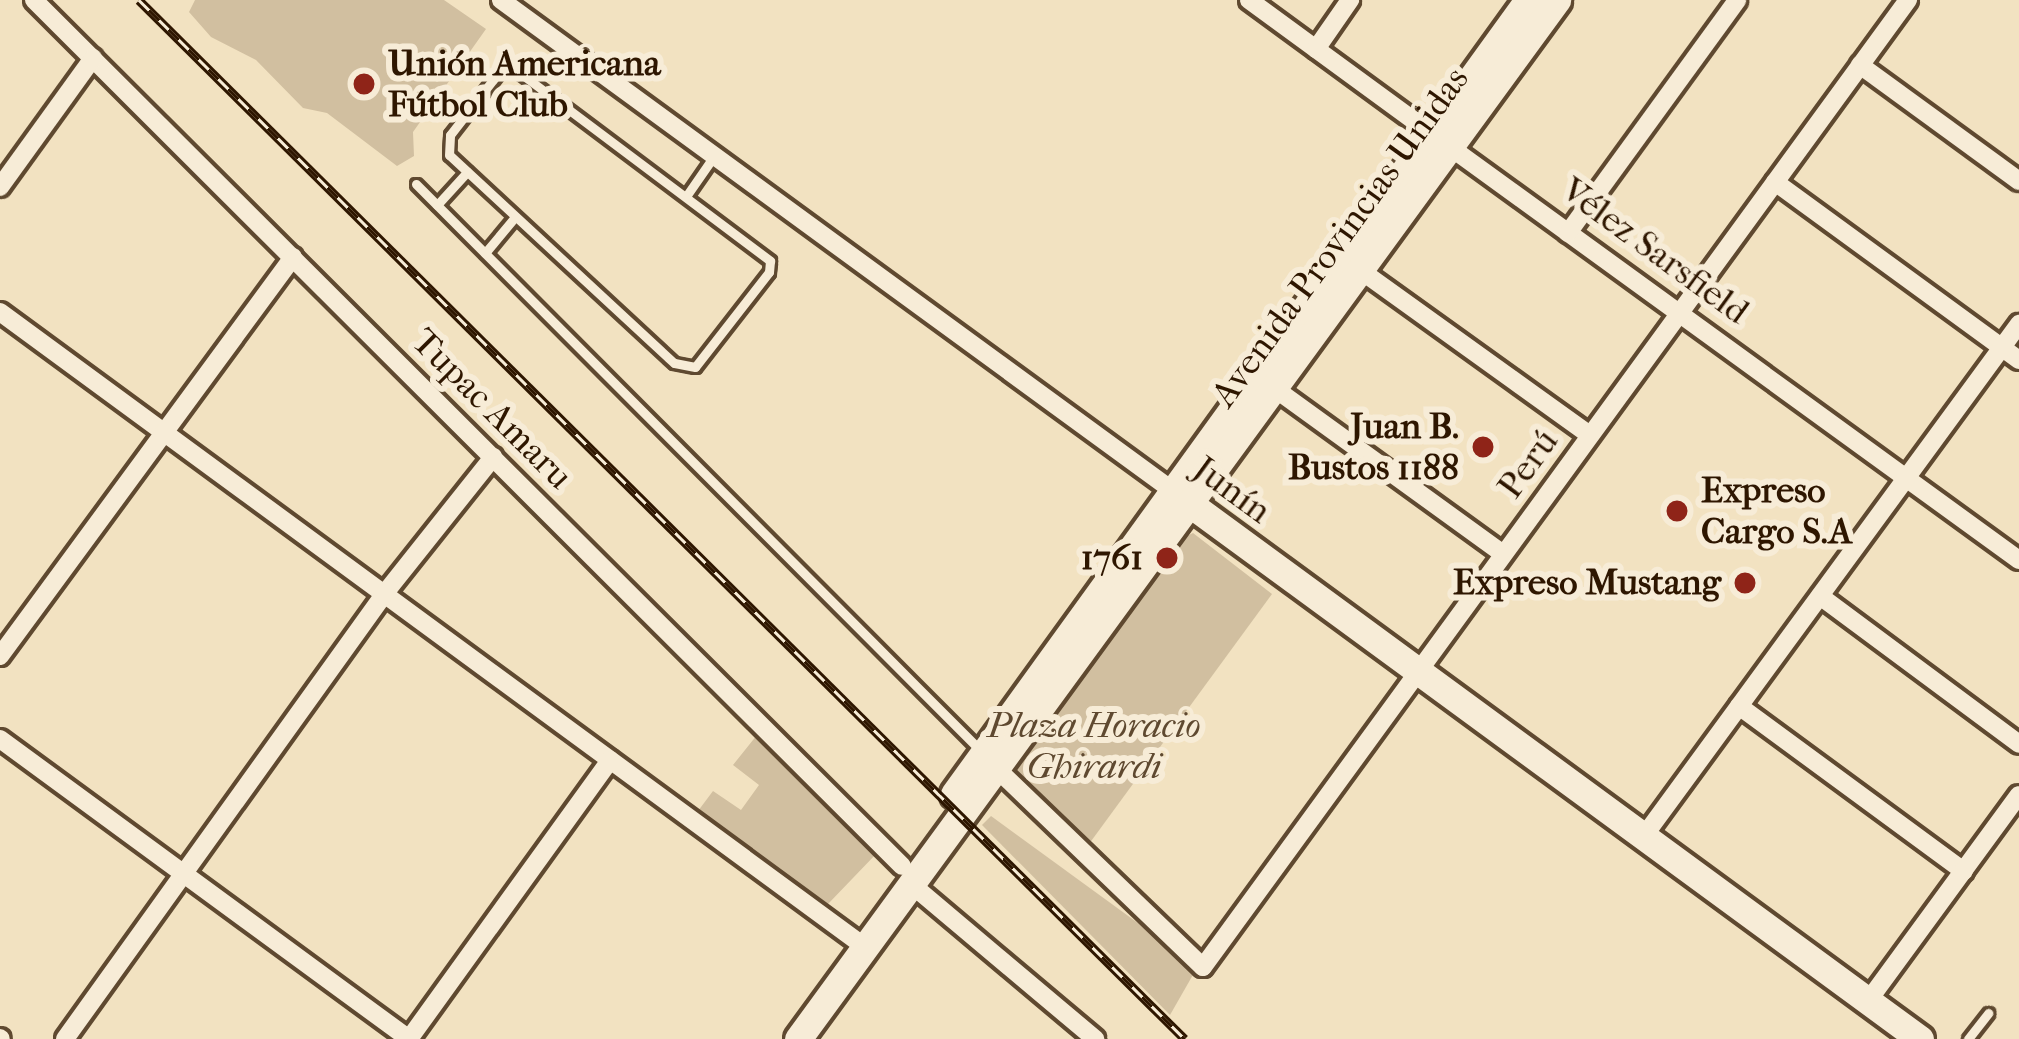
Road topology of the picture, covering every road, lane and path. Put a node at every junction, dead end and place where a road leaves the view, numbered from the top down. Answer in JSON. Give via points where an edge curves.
{"nodes":[{"id":1,"x":34,"y":0,"type":"edge"},
{"id":2,"x":501,"y":0,"type":"edge"},
{"id":3,"x":1249,"y":0,"type":"edge"},
{"id":4,"x":1350,"y":0,"type":"edge"},
{"id":5,"x":1528,"y":0,"type":"edge"},
{"id":6,"x":1557,"y":0,"type":"edge"},
{"id":7,"x":1738,"y":0,"type":"edge"},
{"id":8,"x":1907,"y":0,"type":"edge"},
{"id":9,"x":1316,"y":49,"type":"junction"},
{"id":10,"x":93,"y":58,"type":"junction"},
{"id":11,"x":1860,"y":65,"type":"junction"},
{"id":12,"x":1441,"y":141,"type":"junction"},
{"id":13,"x":714,"y":156,"type":"junction"},
{"id":14,"x":466,"y":172,"type":"junction"},
{"id":15,"x":2019,"y":181,"type":"edge"},
{"id":16,"x":1774,"y":182,"type":"junction"},
{"id":17,"x":416,"y":184,"type":"dead end"},
{"id":18,"x":0,"y":188,"type":"edge"},
{"id":19,"x":687,"y":195,"type":"junction"},
{"id":20,"x":437,"y":205,"type":"junction"},
{"id":21,"x":515,"y":217,"type":"junction"},
{"id":22,"x":1568,"y":233,"type":"junction"},
{"id":23,"x":485,"y":254,"type":"junction"},
{"id":24,"x":293,"y":256,"type":"junction"},
{"id":25,"x":1360,"y":270,"type":"junction"},
{"id":26,"x":0,"y":312,"type":"edge"},
{"id":27,"x":1679,"y":313,"type":"junction"},
{"id":28,"x":2019,"y":324,"type":"edge"},
{"id":29,"x":2002,"y":347,"type":"junction"},
{"id":30,"x":2019,"y":360,"type":"edge"},
{"id":31,"x":1274,"y":388,"type":"junction"},
{"id":32,"x":164,"y":433,"type":"junction"},
{"id":33,"x":1589,"y":435,"type":"junction"},
{"id":34,"x":493,"y":457,"type":"junction"},
{"id":35,"x":1906,"y":478,"type":"junction"},
{"id":36,"x":1181,"y":497,"type":"junction"},
{"id":37,"x":1503,"y":554,"type":"junction"},
{"id":38,"x":2019,"y":560,"type":"edge"},
{"id":39,"x":385,"y":593,"type":"junction"},
{"id":40,"x":1820,"y":596,"type":"junction"},
{"id":41,"x":0,"y":656,"type":"edge"},
{"id":42,"x":1418,"y":670,"type":"junction"},
{"id":43,"x":1739,"y":706,"type":"junction"},
{"id":44,"x":0,"y":739,"type":"edge"},
{"id":45,"x":2019,"y":744,"type":"edge"},
{"id":46,"x":610,"y":760,"type":"junction"},
{"id":47,"x":990,"y":760,"type":"junction"},
{"id":48,"x":2019,"y":795,"type":"edge"},
{"id":49,"x":1644,"y":836,"type":"junction"},
{"id":50,"x":1964,"y":871,"type":"junction"},
{"id":51,"x":184,"y":873,"type":"junction"},
{"id":52,"x":906,"y":875,"type":"junction"},
{"id":53,"x":858,"y":941,"type":"junction"},
{"id":54,"x":1868,"y":1001,"type":"junction"},
{"id":55,"x":1988,"y":1012,"type":"dead end"},
{"id":56,"x":65,"y":1039,"type":"edge"},
{"id":57,"x":409,"y":1039,"type":"edge"},
{"id":58,"x":776,"y":1039,"type":"edge"},
{"id":59,"x":798,"y":1039,"type":"edge"},
{"id":60,"x":1095,"y":1039,"type":"edge"},
{"id":61,"x":1920,"y":1039,"type":"edge"},
{"id":62,"x":1968,"y":1039,"type":"edge"}],
"edges":[{"from":1,"to":10,"type":"street","name":"Tupac Amaru"},
{"from":2,"to":13,"type":"street","name":"Junín"},
{"from":3,"to":9,"type":"street","name":"Vélez Sarsfield"},
{"from":4,"to":9,"type":"street"},
{"from":5,"to":12,"type":"main road","name":"Avenida Provincias Unidas"},
{"from":6,"to":12,"type":"main road","name":"Avenida Provincias Unidas"},
{"from":7,"to":22,"type":"street"},
{"from":8,"to":11,"type":"street","name":"Perú"},
{"from":9,"to":12,"type":"street","name":"Vélez Sarsfield"},
{"from":10,"to":18,"type":"street"},
{"from":10,"to":24,"type":"street","name":"Tupac Amaru"},
{"from":11,"to":15,"type":"street"},
{"from":11,"to":16,"type":"street","name":"Perú"},
{"from":12,"to":22,"type":"street","name":"Vélez Sarsfield"},
{"from":12,"to":25,"type":"main road","name":"Avenida Provincias Unidas"},
{"from":12,"to":36,"type":"main road","name":"Avenida Provincias Unidas"},
{"from":13,"to":19,"type":"lane"},
{"from":13,"to":36,"type":"street","name":"Junín"},
{"from":14,"to":19,"type":"lane","via":[[446,145],[503,67]]},
{"from":14,"to":20,"type":"lane"},
{"from":14,"to":21,"type":"lane"},
{"from":16,"to":27,"type":"street","name":"Perú"},
{"from":16,"to":29,"type":"street"},
{"from":17,"to":20,"type":"lane"},
{"from":19,"to":21,"type":"lane","via":[[770,261],[702,362],[685,368]]},
{"from":20,"to":23,"type":"lane"},
{"from":21,"to":23,"type":"lane"},
{"from":22,"to":27,"type":"street","name":"Vélez Sarsfield"},
{"from":23,"to":47,"type":"lane"},
{"from":24,"to":32,"type":"street"},
{"from":24,"to":34,"type":"street","name":"Tupac Amaru"},
{"from":25,"to":31,"type":"main road","name":"Avenida Provincias Unidas"},
{"from":25,"to":33,"type":"street"},
{"from":26,"to":32,"type":"street"},
{"from":27,"to":33,"type":"street","name":"Perú"},
{"from":27,"to":35,"type":"street","name":"Vélez Sarsfield"},
{"from":28,"to":29,"type":"street"},
{"from":29,"to":30,"type":"street"},
{"from":29,"to":35,"type":"street"},
{"from":31,"to":36,"type":"main road","name":"Avenida Provincias Unidas"},
{"from":31,"to":37,"type":"street"},
{"from":32,"to":39,"type":"street"},
{"from":32,"to":41,"type":"street"},
{"from":33,"to":37,"type":"street","name":"Perú"},
{"from":34,"to":39,"type":"street"},
{"from":34,"to":52,"type":"street","name":"Tupac Amaru"},
{"from":35,"to":38,"type":"street","name":"Vélez Sarsfield"},
{"from":35,"to":40,"type":"street"},
{"from":36,"to":42,"type":"main road","name":"Junín"},
{"from":36,"to":47,"type":"main road","name":"Avenida Provincias Unidas"},
{"from":37,"to":42,"type":"street","name":"Perú"},
{"from":39,"to":46,"type":"street"},
{"from":39,"to":51,"type":"street"},
{"from":40,"to":43,"type":"street"},
{"from":40,"to":45,"type":"street"},
{"from":42,"to":47,"type":"street","name":"Perú","via":[[1203,967]]},
{"from":42,"to":49,"type":"main road","name":"Junín"},
{"from":43,"to":49,"type":"street"},
{"from":43,"to":50,"type":"street"},
{"from":44,"to":51,"type":"street"},
{"from":46,"to":53,"type":"street"},
{"from":46,"to":57,"type":"street"},
{"from":47,"to":52,"type":"main road","name":"Avenida Provincias Unidas"},
{"from":48,"to":50,"type":"street"},
{"from":49,"to":54,"type":"main road","name":"Junín"},
{"from":50,"to":54,"type":"street"},
{"from":51,"to":56,"type":"street"},
{"from":51,"to":57,"type":"street"},
{"from":52,"to":53,"type":"main road","name":"Avenida Provincias Unidas"},
{"from":52,"to":60,"type":"street","name":"Tupac Amaru"},
{"from":53,"to":58,"type":"main road","name":"Avenida Provincias Unidas"},
{"from":53,"to":59,"type":"main road","name":"Avenida Provincias Unidas"},
{"from":54,"to":61,"type":"main road","name":"Junín"},
{"from":55,"to":62,"type":"lane"}]}
